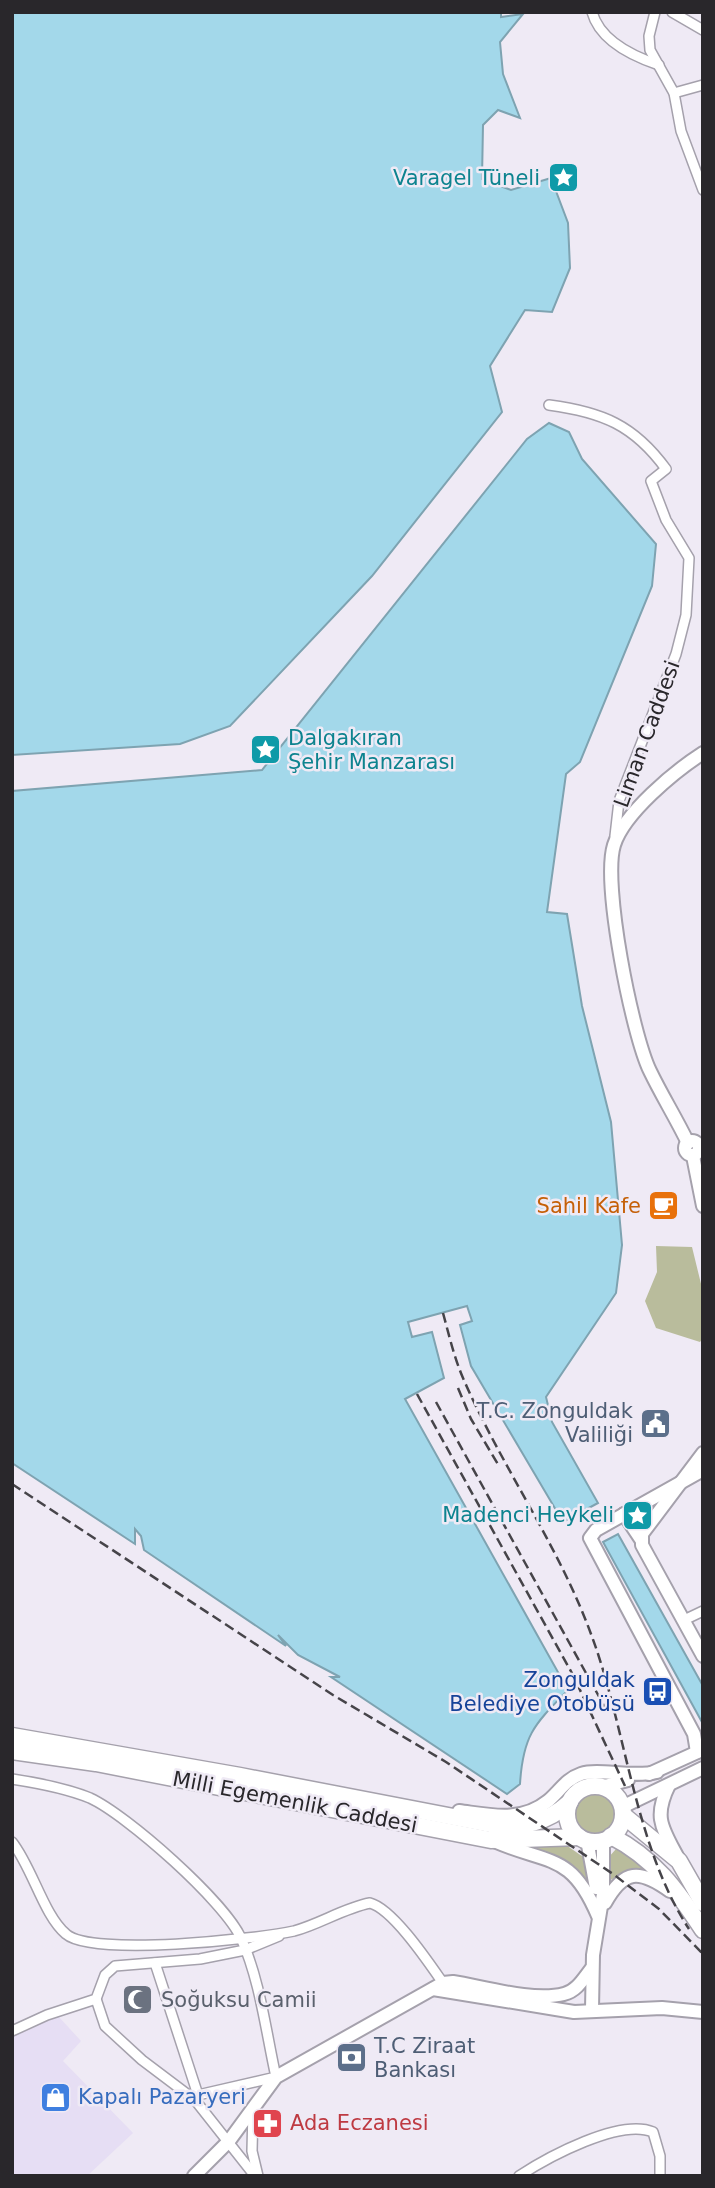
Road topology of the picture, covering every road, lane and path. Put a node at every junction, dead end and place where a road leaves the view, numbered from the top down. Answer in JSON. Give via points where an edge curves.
{"nodes":[{"id":1,"x":592,"y":12,"type":"edge"},
{"id":2,"x":654,"y":12,"type":"edge"},
{"id":3,"x":673,"y":12,"type":"edge"},
{"id":4,"x":703,"y":30,"type":"edge"},
{"id":5,"x":659,"y":65,"type":"junction"},
{"id":6,"x":703,"y":85,"type":"edge"},
{"id":7,"x":674,"y":93,"type":"junction"},
{"id":8,"x":703,"y":190,"type":"edge"},
{"id":9,"x":549,"y":405,"type":"dead end"},
{"id":10,"x":703,"y":753,"type":"edge"},
{"id":11,"x":614,"y":845,"type":"junction"},
{"id":12,"x":696,"y":1148,"type":"edge"},
{"id":13,"x":703,"y":1206,"type":"edge"},
{"id":14,"x":703,"y":1453,"type":"edge"},
{"id":15,"x":703,"y":1470,"type":"edge"},
{"id":16,"x":678,"y":1483,"type":"junction"},
{"id":17,"x":619,"y":1517,"type":"junction"},
{"id":18,"x":642,"y":1541,"type":"junction"},
{"id":19,"x":703,"y":1611,"type":"edge"},
{"id":20,"x":684,"y":1620,"type":"junction"},
{"id":21,"x":703,"y":1656,"type":"edge"},
{"id":22,"x":12,"y":1736,"type":"edge"},
{"id":23,"x":12,"y":1751,"type":"edge"},
{"id":24,"x":700,"y":1751,"type":"edge"},
{"id":25,"x":699,"y":1770,"type":"edge"},
{"id":26,"x":657,"y":1772,"type":"junction"},
{"id":27,"x":12,"y":1779,"type":"edge"},
{"id":28,"x":669,"y":1785,"type":"junction"},
{"id":29,"x":601,"y":1787,"type":"junction"},
{"id":30,"x":570,"y":1801,"type":"junction"},
{"id":31,"x":430,"y":1811,"type":"junction"},
{"id":32,"x":622,"y":1811,"type":"junction"},
{"id":33,"x":595,"y":1838,"type":"junction"},
{"id":34,"x":491,"y":1840,"type":"junction"},
{"id":35,"x":12,"y":1842,"type":"edge"},
{"id":36,"x":679,"y":1861,"type":"junction"},
{"id":37,"x":685,"y":1901,"type":"junction"},
{"id":38,"x":703,"y":1903,"type":"edge"},
{"id":39,"x":598,"y":1916,"type":"junction"},
{"id":40,"x":703,"y":1930,"type":"edge"},
{"id":41,"x":293,"y":1931,"type":"junction"},
{"id":42,"x":241,"y":1938,"type":"junction"},
{"id":43,"x":245,"y":1950,"type":"junction"},
{"id":44,"x":155,"y":1963,"type":"junction"},
{"id":45,"x":592,"y":1968,"type":"junction"},
{"id":46,"x":438,"y":1986,"type":"junction"},
{"id":47,"x":538,"y":1996,"type":"junction"},
{"id":48,"x":96,"y":1999,"type":"junction"},
{"id":49,"x":592,"y":2009,"type":"junction"},
{"id":50,"x":703,"y":2012,"type":"edge"},
{"id":51,"x":12,"y":2031,"type":"edge"},
{"id":52,"x":276,"y":2077,"type":"junction"},
{"id":53,"x":197,"y":2098,"type":"junction"},
{"id":54,"x":253,"y":2109,"type":"junction"},
{"id":55,"x":229,"y":2141,"type":"junction"},
{"id":56,"x":194,"y":2176,"type":"edge"},
{"id":57,"x":256,"y":2176,"type":"edge"},
{"id":58,"x":519,"y":2176,"type":"edge"},
{"id":59,"x":660,"y":2176,"type":"edge"}],
"edges":[{"from":1,"to":5,"type":"street","via":[[596,28],[633,57]]},
{"from":2,"to":5,"type":"street","via":[[650,50]]},
{"from":3,"to":4,"type":"street"},
{"from":5,"to":7,"type":"street"},
{"from":6,"to":7,"type":"street"},
{"from":7,"to":8,"type":"street","via":[[681,131]]},
{"from":9,"to":11,"type":"street","name":"Liman Caddesi","via":[[582,409],[622,425],[650,447],[666,469],[651,481],[666,520],[689,558],[686,615],[676,654],[620,801]]},
{"from":10,"to":11,"type":"street","via":[[674,772],[641,805]]},
{"from":11,"to":12,"type":"street","name":"Liman Caddesi","via":[[615,917],[634,1019],[649,1070]]},
{"from":12,"to":13,"type":"street","name":"Liman Caddesi"},
{"from":14,"to":16,"type":"street"},
{"from":15,"to":16,"type":"street"},
{"from":16,"to":17,"type":"street"},
{"from":16,"to":18,"type":"street","via":[[642,1534]]},
{"from":17,"to":18,"type":"street"},
{"from":17,"to":24,"type":"street","via":[[596,1530],[591,1544]]},
{"from":18,"to":20,"type":"street"},
{"from":19,"to":20,"type":"street"},
{"from":20,"to":21,"type":"street"},
{"from":22,"to":31,"type":"highway","name":"Milli Egemenlik Caddesi"},
{"from":23,"to":34,"type":"highway","name":"Milli Egemenlik Caddesi","via":[[96,1763]]},
{"from":24,"to":26,"type":"street"},
{"from":25,"to":28,"type":"street"},
{"from":26,"to":29,"type":"street"},
{"from":26,"to":31,"type":"street","via":[[640,1776],[581,1774],[548,1801],[517,1816]]},
{"from":27,"to":42,"type":"street","via":[[90,1798],[118,1817],[206,1894]]},
{"from":28,"to":32,"type":"street"},
{"from":28,"to":36,"type":"street","via":[[659,1817]]},
{"from":29,"to":30,"type":"highway","name":"Milli Egemenlik Caddesi","via":[[583,1788]]},
{"from":29,"to":32,"type":"highway","via":[[614,1794]]},
{"from":30,"to":31,"type":"highway","name":"Milli Egemenlik Caddesi","via":[[549,1819],[517,1827]]},
{"from":30,"to":33,"type":"highway","via":[[567,1817]]},
{"from":32,"to":33,"type":"highway","via":[[621,1823]]},
{"from":32,"to":36,"type":"highway"},
{"from":33,"to":34,"type":"highway","name":"Milli Egemenlik Caddesi"},
{"from":33,"to":37,"type":"highway","via":[[636,1849]]},
{"from":33,"to":39,"type":"street"},
{"from":34,"to":39,"type":"street","via":[[568,1868],[588,1891]]},
{"from":35,"to":42,"type":"street","via":[[28,1864],[55,1923],[75,1940],[181,1946]]},
{"from":36,"to":38,"type":"highway"},
{"from":37,"to":39,"type":"street","via":[[652,1878],[629,1876],[616,1884]]},
{"from":37,"to":40,"type":"highway"},
{"from":39,"to":45,"type":"street"},
{"from":41,"to":42,"type":"street"},
{"from":41,"to":43,"type":"street"},
{"from":41,"to":46,"type":"street","via":[[364,1904],[379,1905]]},
{"from":42,"to":43,"type":"street"},
{"from":43,"to":44,"type":"street"},
{"from":43,"to":52,"type":"street"},
{"from":44,"to":48,"type":"street","via":[[115,1966],[105,1975]]},
{"from":44,"to":53,"type":"street"},
{"from":45,"to":47,"type":"street","via":[[565,1994]]},
{"from":45,"to":49,"type":"street"},
{"from":46,"to":47,"type":"street","via":[[453,1982]]},
{"from":46,"to":49,"type":"street","via":[[573,2012]]},
{"from":46,"to":52,"type":"street"},
{"from":47,"to":49,"type":"street"},
{"from":48,"to":51,"type":"street"},
{"from":48,"to":53,"type":"street","via":[[105,2025],[142,2060]]},
{"from":49,"to":50,"type":"street"},
{"from":52,"to":53,"type":"street"},
{"from":52,"to":54,"type":"street"},
{"from":53,"to":55,"type":"street"},
{"from":54,"to":55,"type":"street"},
{"from":54,"to":57,"type":"street"},
{"from":55,"to":56,"type":"street"},
{"from":55,"to":57,"type":"street"},
{"from":58,"to":59,"type":"street","via":[[544,2160],[627,2129],[653,2132]]}]}
